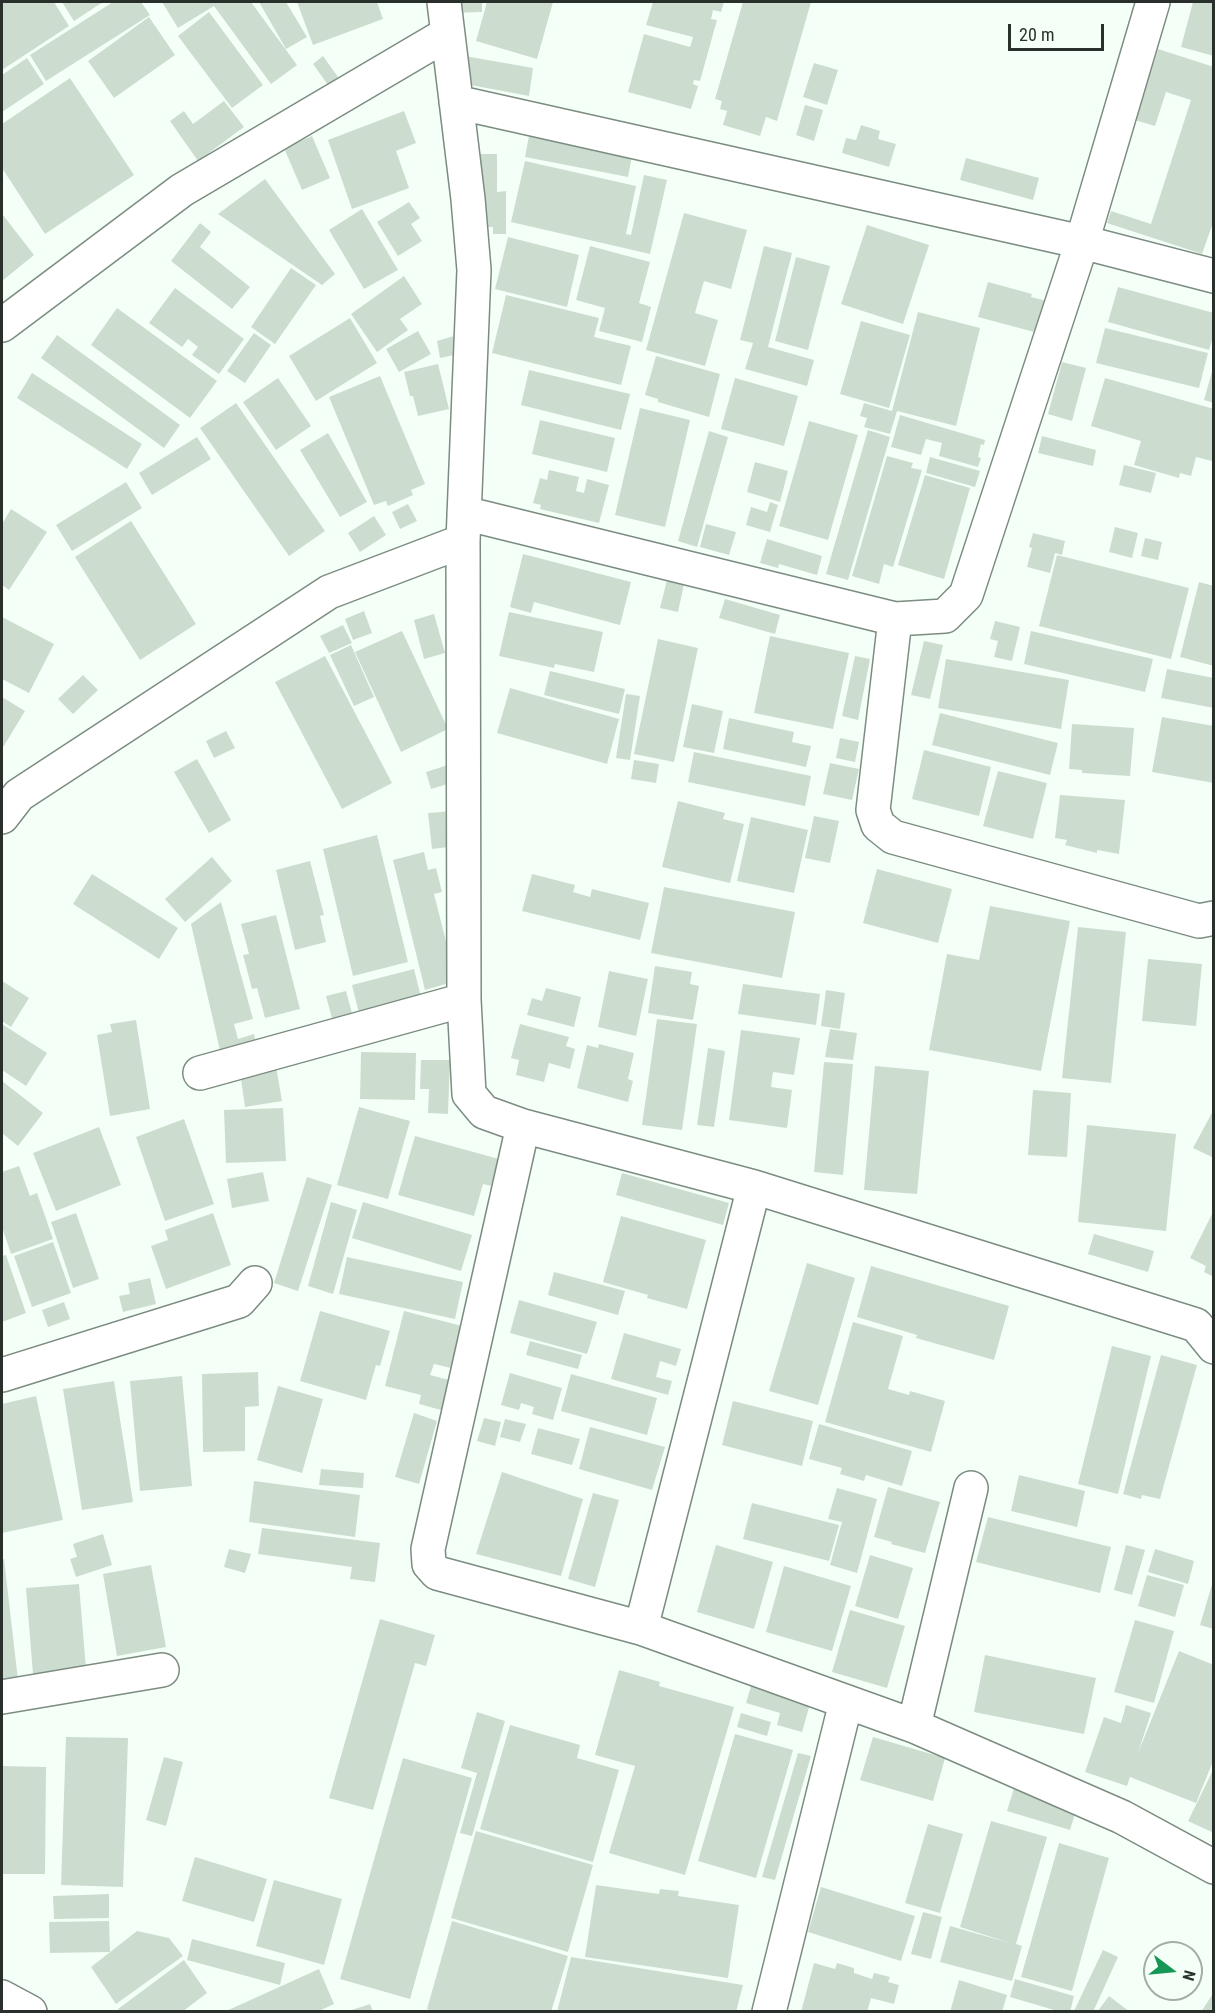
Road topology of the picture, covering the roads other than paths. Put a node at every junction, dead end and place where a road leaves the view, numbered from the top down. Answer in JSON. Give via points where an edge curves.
{"nodes":[{"id":1,"x":444,"y":2,"type":"edge"},
{"id":2,"x":1153,"y":2,"type":"edge"},
{"id":3,"x":447,"y":34,"type":"junction"},
{"id":4,"x":456,"y":102,"type":"junction"},
{"id":5,"x":1082,"y":242,"type":"junction"},
{"id":6,"x":1214,"y":276,"type":"edge"},
{"id":7,"x":2,"y":324,"type":"edge"},
{"id":8,"x":463,"y":527,"type":"junction"},
{"id":9,"x":896,"y":619,"type":"junction"},
{"id":10,"x":2,"y":817,"type":"edge"},
{"id":11,"x":1209,"y":924,"type":"edge"},
{"id":12,"x":464,"y":1000,"type":"junction"},
{"id":13,"x":200,"y":1073,"type":"dead end"},
{"id":14,"x":523,"y":1126,"type":"junction"},
{"id":15,"x":753,"y":1187,"type":"junction"},
{"id":16,"x":255,"y":1283,"type":"dead end"},
{"id":17,"x":1214,"y":1347,"type":"edge"},
{"id":18,"x":2,"y":1375,"type":"edge"},
{"id":19,"x":971,"y":1488,"type":"dead end"},
{"id":20,"x":641,"y":1628,"type":"junction"},
{"id":21,"x":162,"y":1670,"type":"dead end"},
{"id":22,"x":2,"y":1697,"type":"edge"},
{"id":23,"x":846,"y":1702,"type":"junction"},
{"id":24,"x":914,"y":1726,"type":"junction"},
{"id":25,"x":1214,"y":1868,"type":"edge"},
{"id":26,"x":2,"y":1996,"type":"edge"},
{"id":27,"x":30,"y":2012,"type":"edge"},
{"id":28,"x":769,"y":2012,"type":"edge"}],
"edges":[{"from":1,"to":3,"type":"street"},
{"from":2,"to":5,"type":"street"},
{"from":3,"to":4,"type":"street"},
{"from":3,"to":7,"type":"street","via":[[182,190]]},
{"from":4,"to":5,"type":"street"},
{"from":4,"to":8,"type":"street","via":[[474,270]]},
{"from":5,"to":6,"type":"street"},
{"from":5,"to":9,"type":"street","via":[[966,595],[945,616]]},
{"from":8,"to":9,"type":"street"},
{"from":8,"to":10,"type":"street","via":[[329,592],[19,795]]},
{"from":8,"to":12,"type":"street"},
{"from":9,"to":11,"type":"street","via":[[873,810],[878,825],[893,837]]},
{"from":12,"to":13,"type":"street"},
{"from":12,"to":14,"type":"street","via":[[469,1094],[484,1112]]},
{"from":14,"to":15,"type":"street"},
{"from":14,"to":20,"type":"street","via":[[428,1549],[429,1564],[437,1573]]},
{"from":15,"to":17,"type":"street","via":[[1196,1325]]},
{"from":15,"to":20,"type":"street"},
{"from":16,"to":18,"type":"street","via":[[239,1301]]},
{"from":19,"to":24,"type":"street"},
{"from":20,"to":23,"type":"street"},
{"from":21,"to":22,"type":"street"},
{"from":23,"to":24,"type":"street"},
{"from":23,"to":28,"type":"street"},
{"from":24,"to":25,"type":"street","via":[[1122,1817]]},
{"from":26,"to":27,"type":"street"}]}
